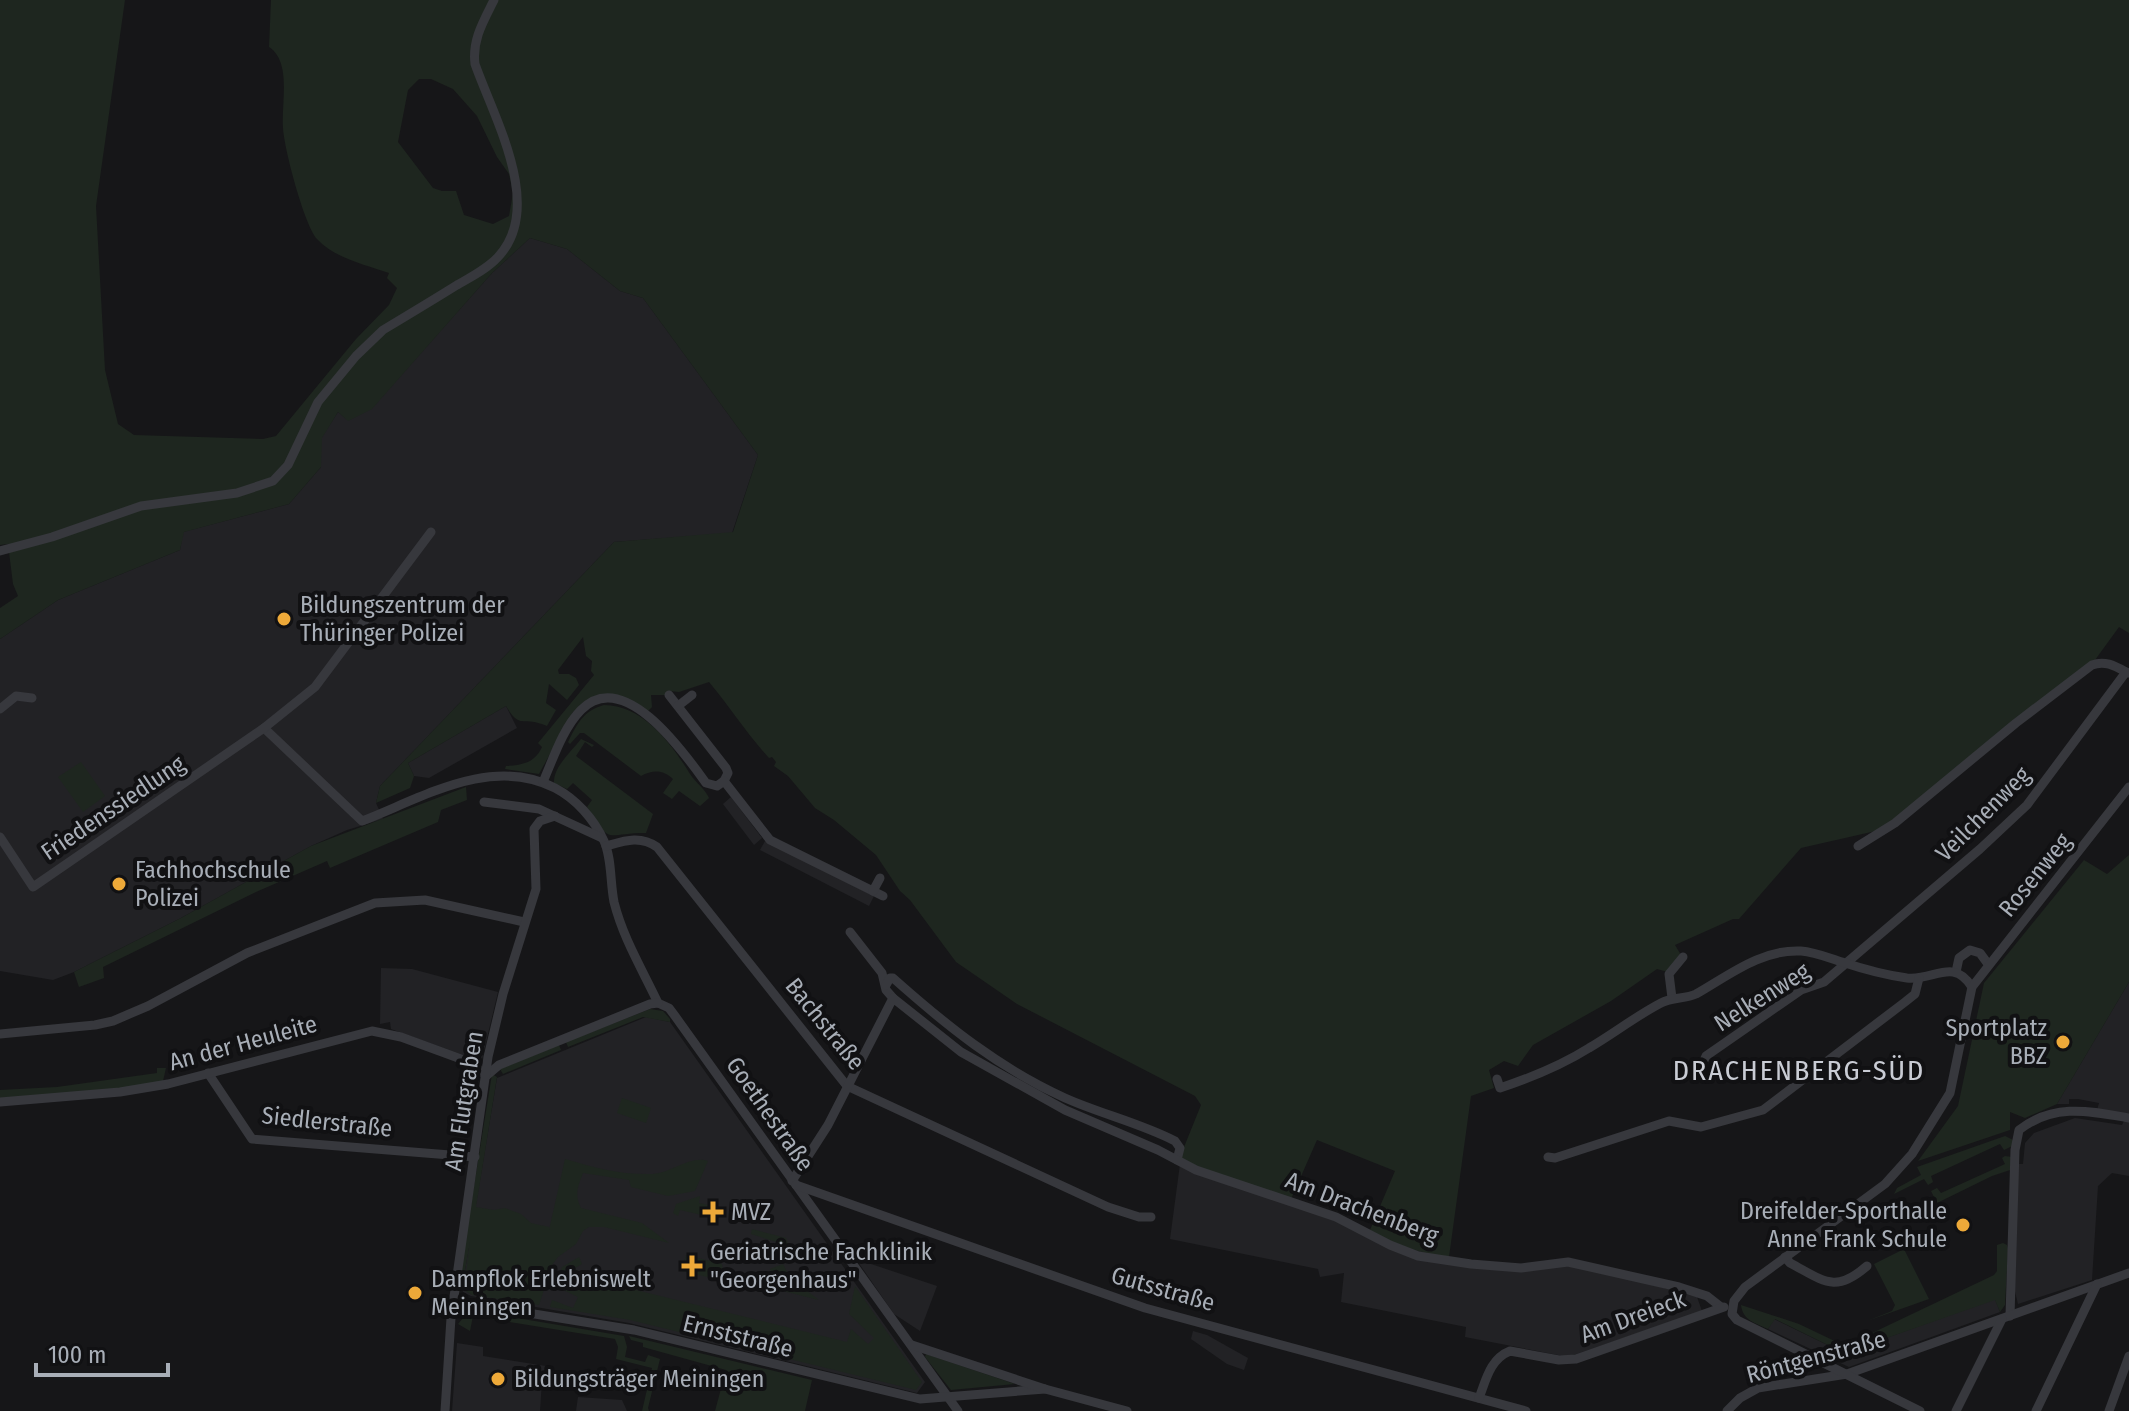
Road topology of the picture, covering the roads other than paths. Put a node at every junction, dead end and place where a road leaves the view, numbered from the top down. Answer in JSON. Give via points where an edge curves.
{"nodes":[{"id":1,"x":494,"y":0,"type":"edge"},
{"id":2,"x":431,"y":532,"type":"dead end"},
{"id":3,"x":0,"y":551,"type":"edge"},
{"id":4,"x":2128,"y":673,"type":"edge"},
{"id":5,"x":669,"y":695,"type":"dead end"},
{"id":6,"x":692,"y":695,"type":"dead end"},
{"id":7,"x":32,"y":698,"type":"dead end"},
{"id":8,"x":678,"y":706,"type":"junction"},
{"id":9,"x":0,"y":709,"type":"edge"},
{"id":10,"x":264,"y":728,"type":"junction"},
{"id":11,"x":724,"y":781,"type":"junction"},
{"id":12,"x":543,"y":782,"type":"junction"},
{"id":13,"x":2129,"y":787,"type":"edge"},
{"id":14,"x":484,"y":802,"type":"dead end"},
{"id":15,"x":555,"y":816,"type":"junction"},
{"id":16,"x":0,"y":837,"type":"edge"},
{"id":17,"x":604,"y":842,"type":"junction"},
{"id":18,"x":1858,"y":846,"type":"dead end"},
{"id":19,"x":880,"y":878,"type":"dead end"},
{"id":20,"x":873,"y":891,"type":"junction"},
{"id":21,"x":883,"y":896,"type":"dead end"},
{"id":22,"x":524,"y":922,"type":"junction"},
{"id":23,"x":850,"y":932,"type":"dead end"},
{"id":24,"x":1683,"y":957,"type":"dead end"},
{"id":25,"x":1847,"y":964,"type":"junction"},
{"id":26,"x":1988,"y":964,"type":"junction"},
{"id":27,"x":1956,"y":972,"type":"junction"},
{"id":28,"x":1919,"y":978,"type":"junction"},
{"id":29,"x":886,"y":985,"type":"junction"},
{"id":30,"x":1972,"y":987,"type":"junction"},
{"id":31,"x":893,"y":998,"type":"junction"},
{"id":32,"x":1672,"y":998,"type":"junction"},
{"id":33,"x":658,"y":1003,"type":"junction"},
{"id":34,"x":0,"y":1034,"type":"edge"},
{"id":35,"x":1701,"y":1067,"type":"dead end"},
{"id":36,"x":208,"y":1073,"type":"junction"},
{"id":37,"x":486,"y":1076,"type":"junction"},
{"id":38,"x":1497,"y":1079,"type":"dead end"},
{"id":39,"x":847,"y":1086,"type":"junction"},
{"id":40,"x":0,"y":1102,"type":"edge"},
{"id":41,"x":2129,"y":1118,"type":"edge"},
{"id":42,"x":475,"y":1157,"type":"junction"},
{"id":43,"x":1548,"y":1157,"type":"dead end"},
{"id":44,"x":1177,"y":1160,"type":"junction"},
{"id":45,"x":793,"y":1182,"type":"junction"},
{"id":46,"x":1151,"y":1217,"type":"dead end"},
{"id":47,"x":1785,"y":1257,"type":"junction"},
{"id":48,"x":1867,"y":1266,"type":"dead end"},
{"id":49,"x":2129,"y":1273,"type":"edge"},
{"id":50,"x":2097,"y":1284,"type":"junction"},
{"id":51,"x":453,"y":1301,"type":"junction"},
{"id":52,"x":1729,"y":1310,"type":"junction"},
{"id":53,"x":2006,"y":1318,"type":"junction"},
{"id":54,"x":911,"y":1345,"type":"junction"},
{"id":55,"x":2129,"y":1356,"type":"edge"},
{"id":56,"x":2126,"y":1371,"type":"edge"},
{"id":57,"x":1847,"y":1374,"type":"junction"},
{"id":58,"x":1045,"y":1389,"type":"junction"},
{"id":59,"x":948,"y":1396,"type":"junction"},
{"id":60,"x":1479,"y":1398,"type":"junction"},
{"id":61,"x":445,"y":1411,"type":"edge"},
{"id":62,"x":958,"y":1411,"type":"edge"},
{"id":63,"x":1127,"y":1411,"type":"edge"},
{"id":64,"x":1526,"y":1411,"type":"edge"},
{"id":65,"x":1727,"y":1411,"type":"edge"},
{"id":66,"x":1920,"y":1411,"type":"edge"},
{"id":67,"x":1956,"y":1411,"type":"edge"},
{"id":68,"x":2036,"y":1411,"type":"edge"},
{"id":69,"x":2109,"y":1411,"type":"edge"}],
"edges":[{"from":1,"to":3,"type":"street","via":[[478,32],[475,64],[518,192],[517,221],[498,258],[370,341],[318,402],[288,465],[273,481],[237,493],[141,506]]},
{"from":2,"to":10,"type":"street","name":"Friedenssiedlung","via":[[315,687]]},
{"from":4,"to":18,"type":"street","name":"Veilchenweg","via":[[2106,663],[2092,665],[1895,823]]},
{"from":4,"to":25,"type":"street","name":"Veilchenweg","via":[[2027,805]]},
{"from":5,"to":8,"type":"street"},
{"from":6,"to":8,"type":"street"},
{"from":7,"to":9,"type":"street","via":[[16,696]]},
{"from":8,"to":11,"type":"street","via":[[726,768]]},
{"from":10,"to":12,"type":"street","via":[[362,821],[482,777],[512,775]]},
{"from":10,"to":16,"type":"street","name":"Friedenssiedlung","via":[[33,887]]},
{"from":11,"to":12,"type":"street","via":[[717,786],[706,783],[655,721],[628,703],[598,700],[580,710]]},
{"from":11,"to":20,"type":"street","via":[[770,840]]},
{"from":12,"to":17,"type":"street","name":"Goethestraße","via":[[576,802]]},
{"from":13,"to":26,"type":"street","name":"Rosenweg"},
{"from":14,"to":15,"type":"street","via":[[531,807]]},
{"from":15,"to":17,"type":"street"},
{"from":15,"to":22,"type":"street","name":"Am Flutgraben","via":[[534,829],[536,889]]},
{"from":17,"to":33,"type":"street","name":"Goethestraße","via":[[625,936]]},
{"from":17,"to":39,"type":"street","name":"Bachstraße","via":[[634,839],[657,847]]},
{"from":19,"to":20,"type":"street"},
{"from":20,"to":21,"type":"street"},
{"from":22,"to":34,"type":"street","via":[[425,900],[387,901],[261,947],[113,1021]]},
{"from":22,"to":37,"type":"street","name":"Am Flutgraben"},
{"from":23,"to":29,"type":"street","name":"Am Drachenberg"},
{"from":24,"to":32,"type":"street","via":[[1669,974]]},
{"from":25,"to":28,"type":"street"},
{"from":25,"to":32,"type":"street","via":[[1808,953],[1779,954],[1730,972],[1694,995]]},
{"from":25,"to":35,"type":"street","name":"Nelkenweg","via":[[1706,1056]]},
{"from":26,"to":27,"type":"street","via":[[1970,950],[1959,958]]},
{"from":26,"to":30,"type":"street","name":"Rosenweg"},
{"from":27,"to":28,"type":"street"},
{"from":27,"to":30,"type":"street"},
{"from":28,"to":43,"type":"street","via":[[1915,994],[1770,1107],[1701,1127],[1669,1121]]},
{"from":29,"to":31,"type":"street","name":"Am Drachenberg"},
{"from":29,"to":44,"type":"street","name":"Am Drachenberg","via":[[893,978],[971,1045],[1040,1086],[1175,1141],[1180,1148]]},
{"from":30,"to":47,"type":"street","via":[[1950,1093],[1922,1140],[1885,1184]]},
{"from":31,"to":39,"type":"street"},
{"from":31,"to":44,"type":"street","name":"Am Drachenberg","via":[[994,1073]]},
{"from":32,"to":38,"type":"street","via":[[1525,1080],[1500,1088]]},
{"from":33,"to":37,"type":"street","via":[[499,1065]]},
{"from":33,"to":45,"type":"street","name":"Goethestraße","via":[[669,1008]]},
{"from":36,"to":37,"type":"street","name":"An der Heuleite","via":[[372,1031],[472,1063]]},
{"from":36,"to":40,"type":"street","name":"An der Heuleite","via":[[120,1092]]},
{"from":36,"to":42,"type":"street","name":"Siedlerstraße","via":[[252,1139]]},
{"from":37,"to":42,"type":"street","name":"Am Flutgraben"},
{"from":39,"to":45,"type":"street"},
{"from":39,"to":46,"type":"street","name":"Bachstraße","via":[[1108,1207]]},
{"from":41,"to":53,"type":"street","via":[[2059,1111],[2019,1130]]},
{"from":42,"to":51,"type":"street","name":"Am Flutgraben"},
{"from":44,"to":52,"type":"street","name":"Am Drachenberg","via":[[1336,1217],[1418,1256],[1521,1268],[1568,1262],[1679,1287]]},
{"from":45,"to":54,"type":"street","name":"Goethestraße"},
{"from":45,"to":60,"type":"street","name":"Gutsstraße","via":[[1145,1308]]},
{"from":47,"to":48,"type":"street","via":[[1833,1284]]},
{"from":47,"to":52,"type":"street","via":[[1745,1287]]},
{"from":49,"to":50,"type":"street","name":"Röntgenstraße"},
{"from":50,"to":53,"type":"street","name":"Röntgenstraße"},
{"from":50,"to":68,"type":"street"},
{"from":51,"to":59,"type":"street","name":"Ernststraße","via":[[634,1330],[920,1399]]},
{"from":51,"to":61,"type":"street","name":"Am Flutgraben"},
{"from":52,"to":57,"type":"street","via":[[1737,1320]]},
{"from":52,"to":60,"type":"street","name":"Am Dreieck","via":[[1576,1359],[1504,1353],[1491,1367]]},
{"from":53,"to":57,"type":"street","name":"Röntgenstraße"},
{"from":53,"to":67,"type":"street"},
{"from":54,"to":58,"type":"street"},
{"from":54,"to":59,"type":"street","name":"Goethestraße"},
{"from":55,"to":56,"type":"street"},
{"from":56,"to":69,"type":"street"},
{"from":57,"to":65,"type":"street","name":"Röntgenstraße","via":[[1758,1388]]},
{"from":57,"to":66,"type":"street"},
{"from":58,"to":59,"type":"street","name":"Ernststraße"},
{"from":58,"to":63,"type":"street"},
{"from":59,"to":62,"type":"street"},
{"from":60,"to":64,"type":"street","name":"Gutsstraße"}]}
